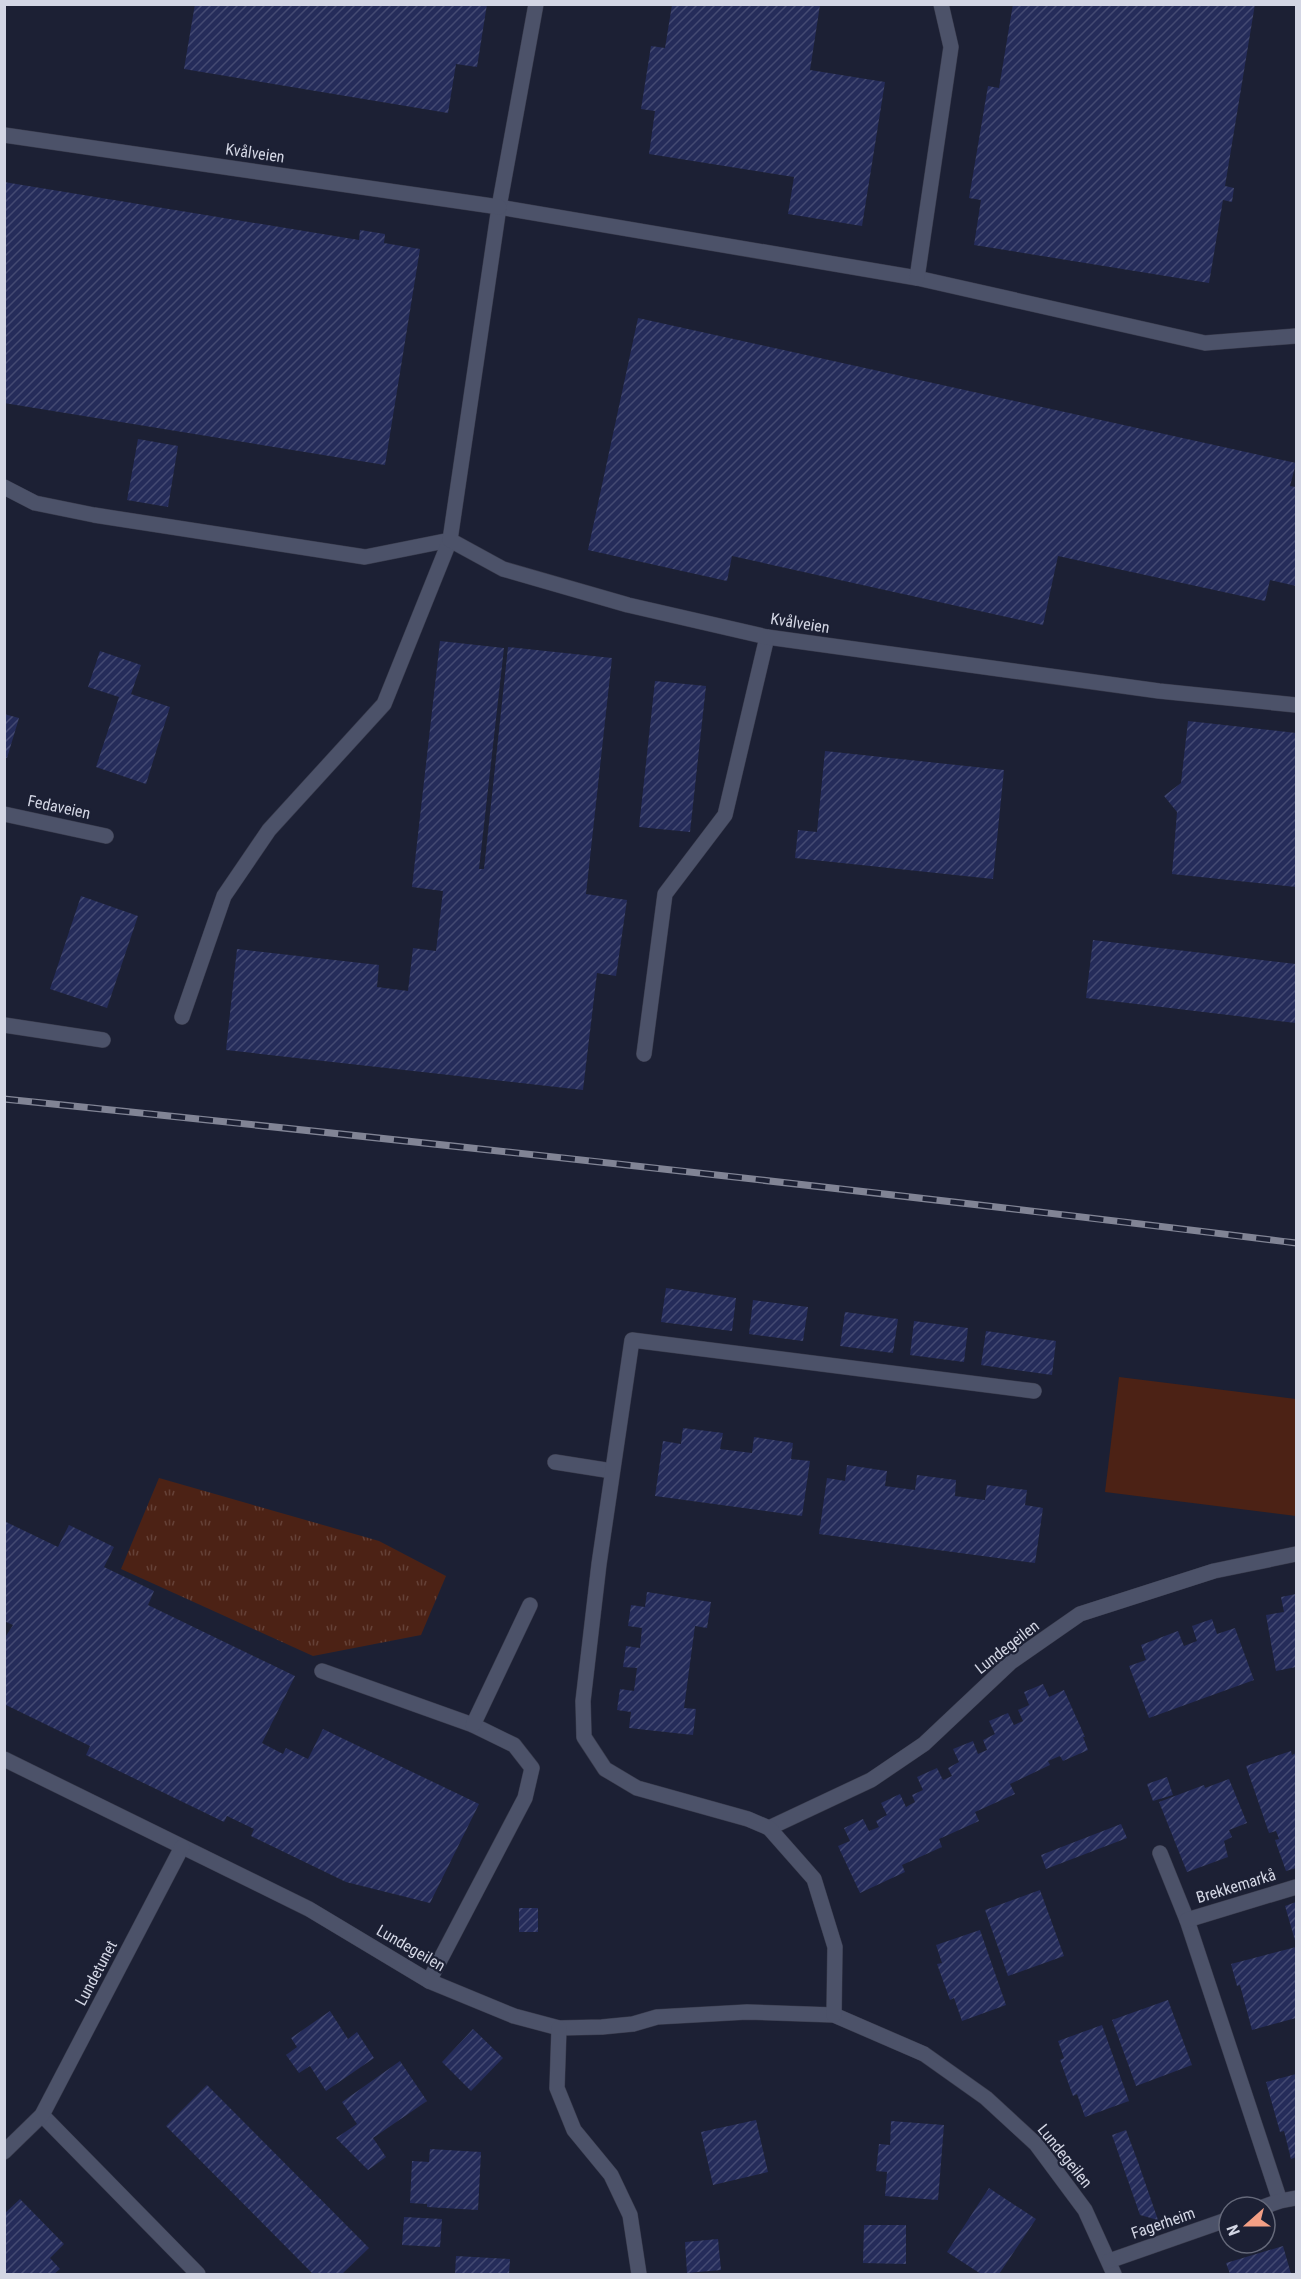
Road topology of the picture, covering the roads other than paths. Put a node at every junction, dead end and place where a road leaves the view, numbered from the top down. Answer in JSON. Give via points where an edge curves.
{"nodes":[{"id":1,"x":536,"y":4,"type":"edge"},
{"id":2,"x":941,"y":4,"type":"edge"},
{"id":3,"x":4,"y":135,"type":"edge"},
{"id":4,"x":500,"y":207,"type":"junction"},
{"id":5,"x":917,"y":278,"type":"junction"},
{"id":6,"x":1296,"y":336,"type":"edge"},
{"id":7,"x":4,"y":487,"type":"edge"},
{"id":8,"x":450,"y":540,"type":"junction"},
{"id":9,"x":767,"y":637,"type":"junction"},
{"id":10,"x":1296,"y":705,"type":"edge"},
{"id":11,"x":4,"y":814,"type":"edge"},
{"id":12,"x":106,"y":836,"type":"dead end"},
{"id":13,"x":182,"y":1017,"type":"dead end"},
{"id":14,"x":4,"y":1025,"type":"edge"},
{"id":15,"x":103,"y":1040,"type":"dead end"},
{"id":16,"x":644,"y":1054,"type":"dead end"},
{"id":17,"x":1034,"y":1391,"type":"dead end"},
{"id":18,"x":555,"y":1462,"type":"dead end"},
{"id":19,"x":612,"y":1471,"type":"junction"},
{"id":20,"x":1296,"y":1554,"type":"edge"},
{"id":21,"x":530,"y":1605,"type":"dead end"},
{"id":22,"x":322,"y":1671,"type":"dead end"},
{"id":23,"x":473,"y":1725,"type":"junction"},
{"id":24,"x":4,"y":1759,"type":"edge"},
{"id":25,"x":769,"y":1828,"type":"junction"},
{"id":26,"x":182,"y":1847,"type":"junction"},
{"id":27,"x":1160,"y":1853,"type":"dead end"},
{"id":28,"x":1296,"y":1887,"type":"edge"},
{"id":29,"x":1187,"y":1920,"type":"junction"},
{"id":30,"x":429,"y":1981,"type":"junction"},
{"id":31,"x":834,"y":2015,"type":"junction"},
{"id":32,"x":560,"y":2028,"type":"junction"},
{"id":33,"x":42,"y":2115,"type":"junction"},
{"id":34,"x":4,"y":2152,"type":"edge"},
{"id":35,"x":1296,"y":2198,"type":"edge"},
{"id":36,"x":1280,"y":2201,"type":"junction"},
{"id":37,"x":1277,"y":2202,"type":"edge"},
{"id":38,"x":1217,"y":2224,"type":"edge"},
{"id":39,"x":1112,"y":2268,"type":"edge"},
{"id":40,"x":198,"y":2274,"type":"edge"},
{"id":41,"x":639,"y":2274,"type":"edge"}],
"edges":[{"from":1,"to":4,"type":"street"},
{"from":2,"to":5,"type":"street","via":[[951,47]]},
{"from":3,"to":4,"type":"street","name":"Kvålveien"},
{"from":4,"to":5,"type":"street","name":"Kvålveien"},
{"from":4,"to":8,"type":"street"},
{"from":5,"to":6,"type":"street","name":"Kvålveien","via":[[1205,343]]},
{"from":7,"to":8,"type":"street","via":[[35,503],[94,515],[365,557]]},
{"from":8,"to":9,"type":"street","name":"Kvålveien","via":[[503,569],[628,605]]},
{"from":8,"to":13,"type":"street","via":[[384,704],[269,830],[224,896]]},
{"from":9,"to":10,"type":"street","name":"Kvålveien","via":[[1159,691]]},
{"from":9,"to":16,"type":"street","via":[[725,815],[665,894]]},
{"from":11,"to":12,"type":"street","name":"Fedaveien"},
{"from":14,"to":15,"type":"street"},
{"from":17,"to":19,"type":"street","via":[[632,1340]]},
{"from":18,"to":19,"type":"street"},
{"from":19,"to":25,"type":"street","via":[[583,1701],[584,1737],[605,1769],[637,1788]]},
{"from":20,"to":25,"type":"street","name":"Lundegeilen","via":[[1214,1571],[1080,1614],[1011,1662],[924,1744],[871,1780]]},
{"from":21,"to":23,"type":"street"},
{"from":22,"to":23,"type":"street"},
{"from":23,"to":30,"type":"street","via":[[514,1745],[532,1768],[525,1798]]},
{"from":24,"to":26,"type":"street","name":"Lundegeilen"},
{"from":25,"to":31,"type":"street","via":[[814,1878],[835,1947]]},
{"from":26,"to":30,"type":"street","name":"Lundegeilen","via":[[309,1908]]},
{"from":26,"to":33,"type":"street","name":"Lundetunet"},
{"from":27,"to":29,"type":"street"},
{"from":28,"to":29,"type":"street","name":"Brekkemarkå"},
{"from":29,"to":36,"type":"street"},
{"from":30,"to":32,"type":"street","name":"Lundegeilen","via":[[514,2016]]},
{"from":31,"to":32,"type":"street","name":"Lundegeilen","via":[[747,2012]]},
{"from":31,"to":39,"type":"street","name":"Lundegeilen","via":[[924,2054],[986,2098],[1036,2144],[1085,2210]]},
{"from":32,"to":41,"type":"street","via":[[557,2088],[574,2130],[611,2175],[630,2215]]},
{"from":33,"to":34,"type":"street","name":"Lundetunet"},
{"from":33,"to":40,"type":"street"},
{"from":35,"to":36,"type":"street"},
{"from":36,"to":37,"type":"street"},
{"from":38,"to":39,"type":"street","name":"Fagerheim"}]}
